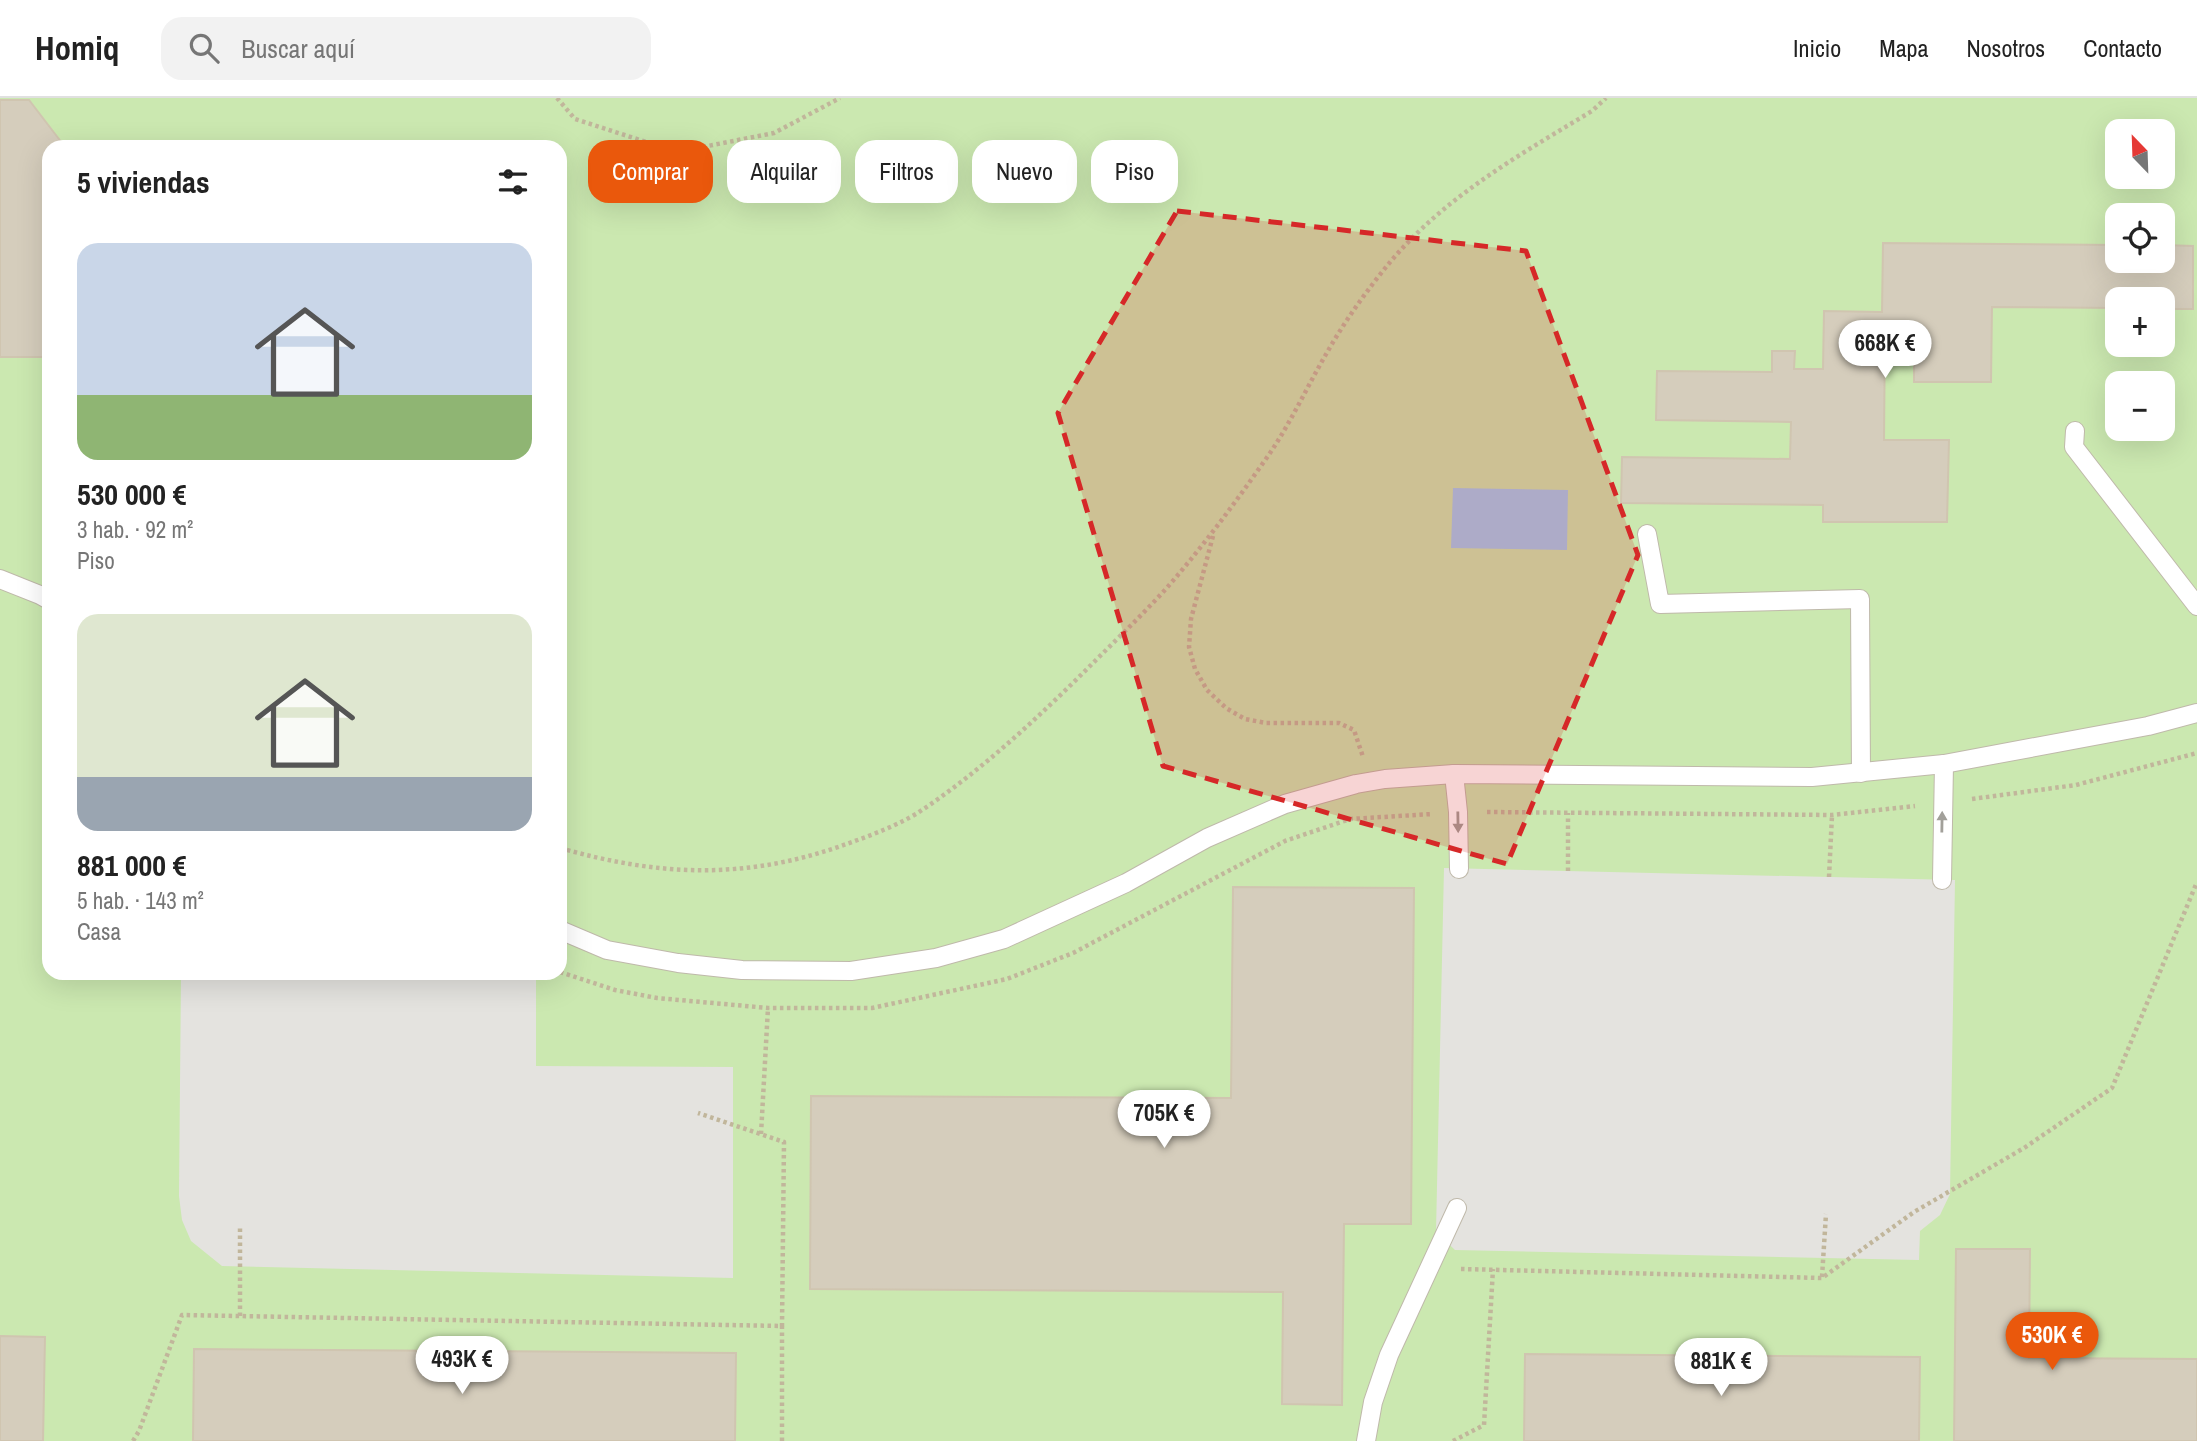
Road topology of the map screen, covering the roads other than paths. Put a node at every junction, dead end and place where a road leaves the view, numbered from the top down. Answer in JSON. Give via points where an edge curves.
{"nodes":[{"id":1,"x":2075,"y":431,"type":"dead end"},
{"id":2,"x":1647,"y":534,"type":"dead end"},
{"id":3,"x":0,"y":579,"type":"edge"},
{"id":4,"x":42,"y":597,"type":"edge"},
{"id":5,"x":2197,"y":607,"type":"edge"},
{"id":6,"x":2197,"y":713,"type":"edge"},
{"id":7,"x":1944,"y":764,"type":"junction"},
{"id":8,"x":1861,"y":773,"type":"junction"},
{"id":9,"x":1454,"y":775,"type":"junction"},
{"id":10,"x":1459,"y":869,"type":"dead end"},
{"id":11,"x":1942,"y":880,"type":"dead end"},
{"id":12,"x":567,"y":933,"type":"edge"},
{"id":13,"x":1457,"y":1208,"type":"dead end"},
{"id":14,"x":1366,"y":1441,"type":"edge"}],
"edges":[{"from":1,"to":5,"type":"lane","via":[[2074,447]]},
{"from":2,"to":8,"type":"lane","via":[[1660,604],[1860,600]]},
{"from":3,"to":4,"type":"lane"},
{"from":6,"to":7,"type":"lane"},
{"from":7,"to":8,"type":"lane"},
{"from":11,"to":7,"type":"lane","one_way":true},
{"from":8,"to":9,"type":"lane","via":[[1812,777]]},
{"from":9,"to":10,"type":"lane","one_way":true},
{"from":9,"to":12,"type":"lane","via":[[1385,779],[1285,804],[1206,838],[1126,883],[1004,939],[936,958],[851,971],[742,970],[607,950]]},
{"from":13,"to":14,"type":"lane","via":[[1389,1356]]}]}
